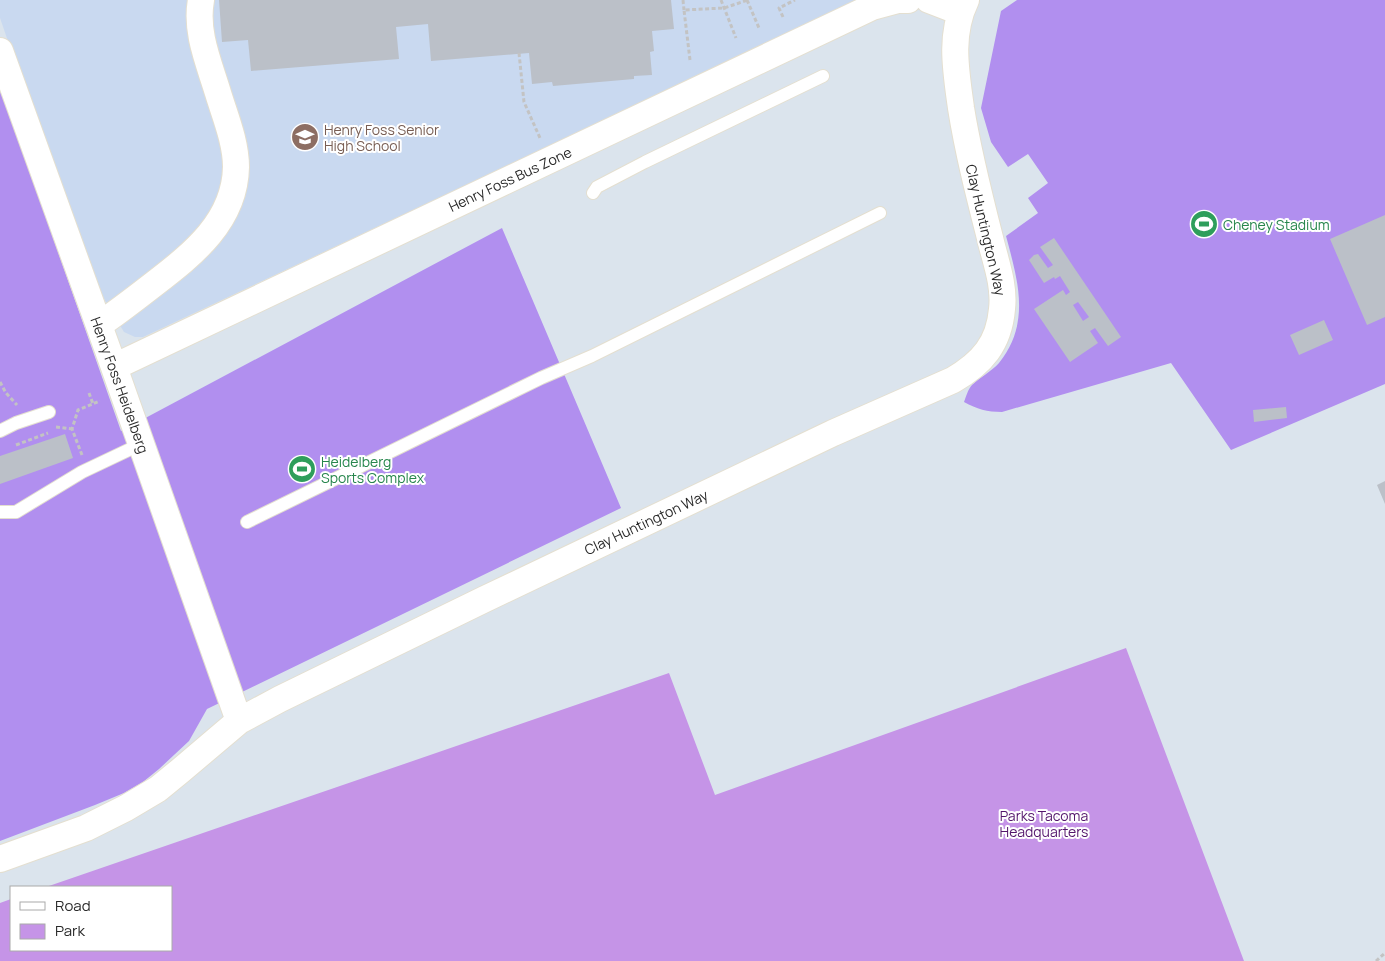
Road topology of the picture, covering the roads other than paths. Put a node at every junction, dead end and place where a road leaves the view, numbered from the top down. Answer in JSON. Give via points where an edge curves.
{"nodes":[{"id":1,"x":201,"y":0,"type":"edge"},
{"id":2,"x":908,"y":0,"type":"edge"},
{"id":3,"x":929,"y":0,"type":"edge"},
{"id":4,"x":963,"y":6,"type":"edge"},
{"id":5,"x":0,"y":51,"type":"edge"},
{"id":6,"x":823,"y":76,"type":"dead end"},
{"id":7,"x":593,"y":193,"type":"dead end"},
{"id":8,"x":880,"y":213,"type":"dead end"},
{"id":9,"x":99,"y":325,"type":"junction"},
{"id":10,"x":114,"y":367,"type":"junction"},
{"id":11,"x":49,"y":412,"type":"dead end"},
{"id":12,"x":0,"y":430,"type":"edge"},
{"id":13,"x":141,"y":444,"type":"junction"},
{"id":14,"x":0,"y":512,"type":"edge"},
{"id":15,"x":247,"y":522,"type":"dead end"},
{"id":16,"x":238,"y":721,"type":"junction"},
{"id":17,"x":0,"y":859,"type":"edge"}],
"edges":[{"from":1,"to":9,"type":"street","via":[[199,17],[203,42],[236,166],[232,193],[209,235],[189,257]]},
{"from":2,"to":10,"type":"street","name":"Henry Foss Bus Zone","via":[[872,7]]},
{"from":3,"to":4,"type":"street"},
{"from":4,"to":16,"type":"street","name":"Clay Huntington Way","via":[[956,32],[956,75],[972,166],[1001,287],[1002,308],[994,341],[970,370],[485,599]]},
{"from":5,"to":9,"type":"street","name":"Henry Foss Heidelberg"},
{"from":6,"to":7,"type":"lane","via":[[597,186]]},
{"from":8,"to":15,"type":"lane"},
{"from":9,"to":10,"type":"street","name":"Henry Foss Heidelberg"},
{"from":10,"to":13,"type":"street","name":"Henry Foss Heidelberg"},
{"from":11,"to":12,"type":"lane"},
{"from":13,"to":14,"type":"lane","via":[[88,469],[16,512]]},
{"from":13,"to":16,"type":"street","name":"Henry Foss Heidelberg"},
{"from":16,"to":17,"type":"street","name":"Clay Huntington Way","via":[[180,772],[126,808],[86,828]]}]}
